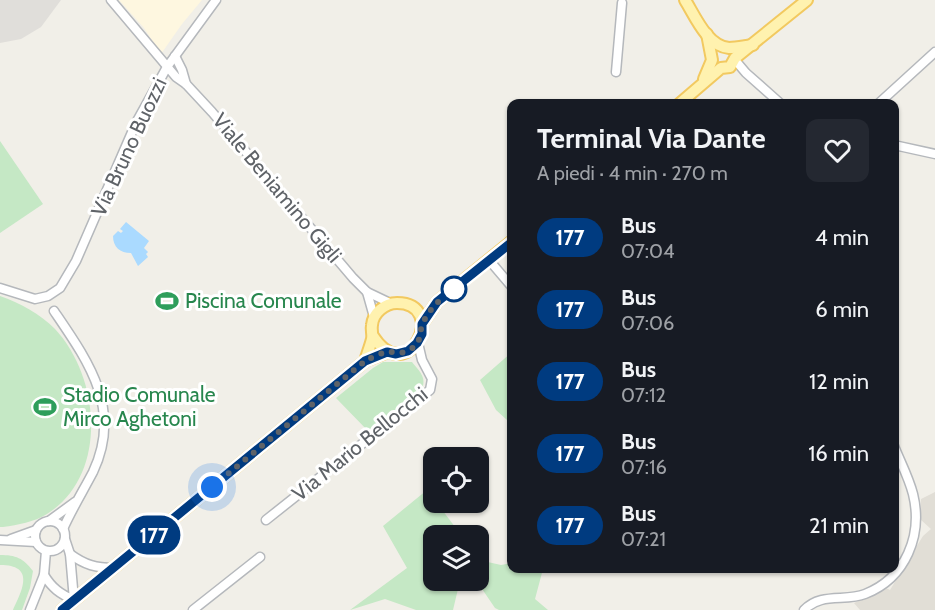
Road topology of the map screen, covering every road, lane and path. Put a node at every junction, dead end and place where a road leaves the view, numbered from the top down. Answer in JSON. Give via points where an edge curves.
{"nodes":[{"id":1,"x":111,"y":0,"type":"edge"},
{"id":2,"x":216,"y":0,"type":"edge"},
{"id":3,"x":685,"y":0,"type":"edge"},
{"id":4,"x":807,"y":0,"type":"edge"},
{"id":5,"x":622,"y":3,"type":"dead end"},
{"id":6,"x":707,"y":34,"type":"junction"},
{"id":7,"x":753,"y":45,"type":"junction"},
{"id":8,"x":726,"y":47,"type":"junction"},
{"id":9,"x":935,"y":52,"type":"edge"},
{"id":10,"x":175,"y":56,"type":"junction"},
{"id":11,"x":712,"y":58,"type":"junction"},
{"id":12,"x":730,"y":64,"type":"junction"},
{"id":13,"x":167,"y":67,"type":"junction"},
{"id":14,"x":616,"y":72,"type":"dead end"},
{"id":15,"x":186,"y":84,"type":"junction"},
{"id":16,"x":701,"y":85,"type":"junction"},
{"id":17,"x":685,"y":99,"type":"edge"},
{"id":18,"x":775,"y":99,"type":"edge"},
{"id":19,"x":883,"y":99,"type":"edge"},
{"id":20,"x":899,"y":146,"type":"edge"},
{"id":21,"x":935,"y":154,"type":"edge"},
{"id":22,"x":507,"y":246,"type":"edge"},
{"id":23,"x":489,"y":260,"type":"junction"},
{"id":24,"x":507,"y":281,"type":"edge"},
{"id":25,"x":0,"y":288,"type":"edge"},
{"id":26,"x":367,"y":292,"type":"junction"},
{"id":27,"x":437,"y":302,"type":"junction"},
{"id":28,"x":390,"y":303,"type":"junction"},
{"id":29,"x":412,"y":308,"type":"junction"},
{"id":30,"x":54,"y":311,"type":"dead end"},
{"id":31,"x":374,"y":317,"type":"junction"},
{"id":32,"x":422,"y":324,"type":"junction"},
{"id":33,"x":373,"y":336,"type":"junction"},
{"id":34,"x":417,"y":343,"type":"junction"},
{"id":35,"x":408,"y":351,"type":"junction"},
{"id":36,"x":387,"y":352,"type":"junction"},
{"id":37,"x":422,"y":360,"type":"junction"},
{"id":38,"x":365,"y":361,"type":"junction"},
{"id":39,"x":899,"y":459,"type":"edge"},
{"id":40,"x":75,"y":501,"type":"junction"},
{"id":41,"x":266,"y":520,"type":"dead end"},
{"id":42,"x":50,"y":521,"type":"junction"},
{"id":43,"x":63,"y":529,"type":"junction"},
{"id":44,"x":36,"y":530,"type":"junction"},
{"id":45,"x":65,"y":539,"type":"junction"},
{"id":46,"x":4,"y":540,"type":"edge"},
{"id":47,"x":36,"y":542,"type":"junction"},
{"id":48,"x":46,"y":551,"type":"junction"},
{"id":49,"x":70,"y":554,"type":"junction"},
{"id":50,"x":260,"y":557,"type":"dead end"},
{"id":51,"x":114,"y":568,"type":"junction"},
{"id":52,"x":899,"y":570,"type":"edge"},
{"id":53,"x":896,"y":573,"type":"edge"},
{"id":54,"x":44,"y":575,"type":"junction"},
{"id":55,"x":74,"y":600,"type":"junction"},
{"id":56,"x":30,"y":610,"type":"edge"},
{"id":57,"x":62,"y":610,"type":"edge"},
{"id":58,"x":193,"y":610,"type":"edge"},
{"id":59,"x":804,"y":610,"type":"edge"}],
"edges":[{"from":1,"to":13,"type":"street","name":"Viale Beniamino Gigli"},
{"from":2,"to":10,"type":"street","name":"Via Bruno Buozzi"},
{"from":3,"to":6,"type":"main road"},
{"from":4,"to":7,"type":"main road"},
{"from":5,"to":14,"type":"street"},
{"from":6,"to":8,"type":"main road"},
{"from":6,"to":11,"type":"main road"},
{"from":7,"to":8,"type":"main road"},
{"from":7,"to":12,"type":"main road"},
{"from":8,"to":11,"type":"main road","via":[[716,49]]},
{"from":8,"to":12,"type":"main road"},
{"from":9,"to":19,"type":"street"},
{"from":10,"to":13,"type":"street","name":"Via Bruno Buozzi"},
{"from":10,"to":15,"type":"street","name":"Viale Beniamino Gigli"},
{"from":11,"to":12,"type":"main road","via":[[714,64]]},
{"from":11,"to":16,"type":"main road"},
{"from":12,"to":16,"type":"main road"},
{"from":12,"to":18,"type":"street"},
{"from":13,"to":15,"type":"street","name":"Viale Beniamino Gigli"},
{"from":13,"to":25,"type":"street","name":"Via Bruno Buozzi","via":[[136,123],[76,261],[60,288],[36,299]]},
{"from":15,"to":26,"type":"street","name":"Viale Beniamino Gigli"},
{"from":16,"to":17,"type":"main road"},
{"from":20,"to":21,"type":"street"},
{"from":22,"to":23,"type":"main road"},
{"from":23,"to":24,"type":"street"},
{"from":23,"to":27,"type":"main road"},
{"from":26,"to":28,"type":"street","name":"Viale Beniamino Gigli"},
{"from":26,"to":31,"type":"street","name":"Viale Beniamino Gigli"},
{"from":27,"to":29,"type":"main road"},
{"from":27,"to":32,"type":"main road"},
{"from":28,"to":29,"type":"main road"},
{"from":28,"to":31,"type":"main road"},
{"from":29,"to":32,"type":"main road"},
{"from":30,"to":40,"type":"street","via":[[94,373],[104,408],[102,441],[93,470]]},
{"from":31,"to":33,"type":"main road"},
{"from":32,"to":34,"type":"main road"},
{"from":33,"to":36,"type":"main road"},
{"from":33,"to":38,"type":"main road"},
{"from":34,"to":35,"type":"main road"},
{"from":34,"to":37,"type":"street","name":"Via Mario Bellocchi"},
{"from":35,"to":36,"type":"main road"},
{"from":35,"to":37,"type":"street","name":"Via Mario Bellocchi"},
{"from":36,"to":38,"type":"main road"},
{"from":37,"to":41,"type":"street","name":"Via Mario Bellocchi","via":[[432,379],[430,390]]},
{"from":38,"to":51,"type":"main road"},
{"from":39,"to":52,"type":"street","via":[[913,494],[914,534],[910,553]]},
{"from":40,"to":42,"type":"street"},
{"from":40,"to":43,"type":"street"},
{"from":42,"to":43,"type":"street"},
{"from":42,"to":44,"type":"street"},
{"from":43,"to":45,"type":"street"},
{"from":44,"to":46,"type":"street"},
{"from":44,"to":47,"type":"street"},
{"from":45,"to":48,"type":"street","via":[[56,550]]},
{"from":45,"to":49,"type":"street"},
{"from":46,"to":47,"type":"street"},
{"from":47,"to":48,"type":"street"},
{"from":48,"to":54,"type":"street"},
{"from":49,"to":51,"type":"street","via":[[83,564]]},
{"from":49,"to":55,"type":"street"},
{"from":50,"to":58,"type":"street"},
{"from":51,"to":55,"type":"main road"},
{"from":53,"to":59,"type":"street","via":[[865,594],[824,598]]},
{"from":54,"to":55,"type":"street","via":[[60,594]]},
{"from":54,"to":56,"type":"street"},
{"from":55,"to":57,"type":"main road"}]}
